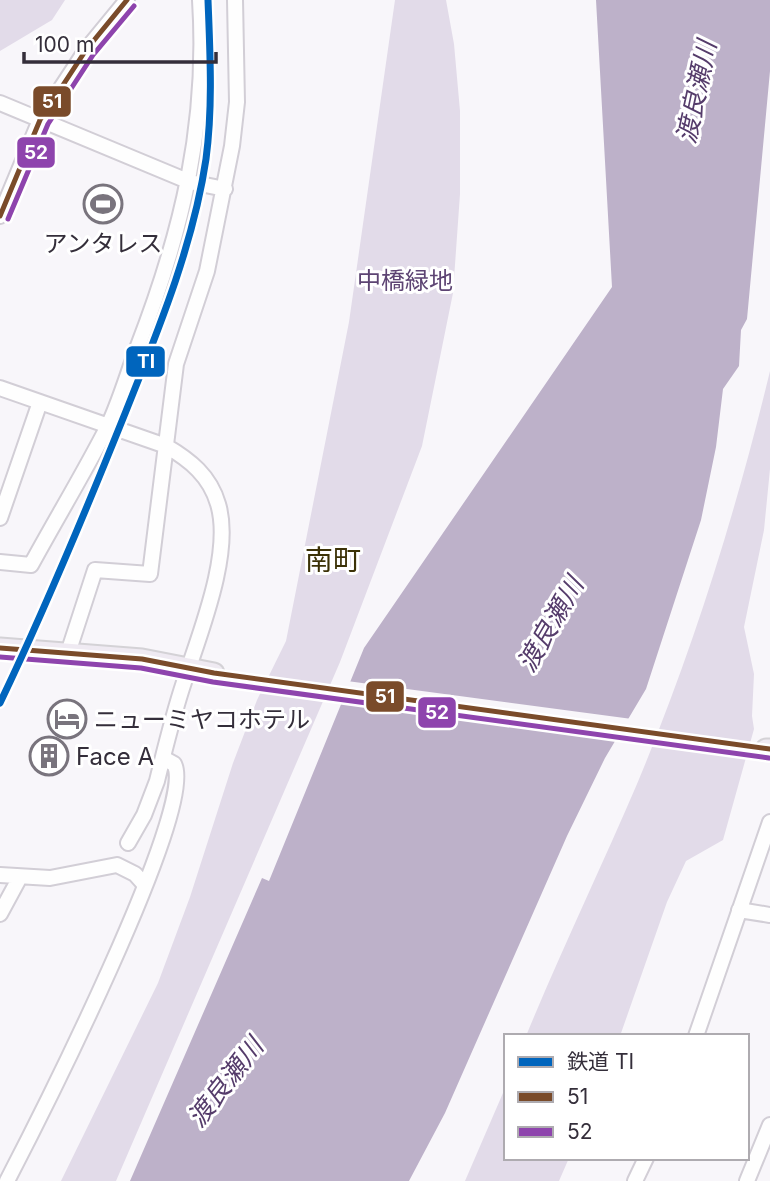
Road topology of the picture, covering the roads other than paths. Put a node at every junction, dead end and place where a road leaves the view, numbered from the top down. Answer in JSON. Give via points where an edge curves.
{"nodes":[{"id":1,"x":127,"y":0,"type":"edge"},
{"id":2,"x":200,"y":0,"type":"edge"},
{"id":3,"x":235,"y":0,"type":"edge"},
{"id":4,"x":0,"y":103,"type":"edge"},
{"id":5,"x":40,"y":120,"type":"junction"},
{"id":6,"x":190,"y":182,"type":"junction"},
{"id":7,"x":225,"y":189,"type":"junction"},
{"id":8,"x":0,"y":216,"type":"edge"},
{"id":9,"x":0,"y":388,"type":"edge"},
{"id":10,"x":40,"y":402,"type":"junction"},
{"id":11,"x":108,"y":425,"type":"junction"},
{"id":12,"x":166,"y":446,"type":"junction"},
{"id":13,"x":0,"y":519,"type":"edge"},
{"id":14,"x":0,"y":562,"type":"edge"},
{"id":15,"x":0,"y":648,"type":"edge"},
{"id":16,"x":68,"y":653,"type":"junction"},
{"id":17,"x":188,"y":668,"type":"junction"},
{"id":18,"x":214,"y":673,"type":"dead end"},
{"id":19,"x":163,"y":758,"type":"junction"},
{"id":20,"x":770,"y":822,"type":"edge"},
{"id":21,"x":128,"y":843,"type":"dead end"},
{"id":22,"x":0,"y":875,"type":"edge"},
{"id":23,"x":20,"y":877,"type":"junction"},
{"id":24,"x":144,"y":884,"type":"junction"},
{"id":25,"x":739,"y":911,"type":"junction"},
{"id":26,"x":0,"y":914,"type":"edge"},
{"id":27,"x":770,"y":915,"type":"edge"},
{"id":28,"x":697,"y":1034,"type":"edge"},
{"id":29,"x":770,"y":1125,"type":"edge"},
{"id":30,"x":645,"y":1160,"type":"edge"},
{"id":31,"x":7,"y":1181,"type":"edge"},
{"id":32,"x":635,"y":1181,"type":"edge"},
{"id":33,"x":747,"y":1181,"type":"edge"}],
"edges":[{"from":1,"to":5,"type":"street","via":[[86,50]]},
{"from":2,"to":6,"type":"street","via":[[200,87]]},
{"from":3,"to":7,"type":"street","via":[[237,102]]},
{"from":4,"to":5,"type":"street"},
{"from":5,"to":6,"type":"street"},
{"from":5,"to":8,"type":"street"},
{"from":6,"to":7,"type":"street"},
{"from":6,"to":11,"type":"street","via":[[171,258]]},
{"from":7,"to":12,"type":"street","via":[[207,271],[176,364]]},
{"from":9,"to":10,"type":"street"},
{"from":10,"to":11,"type":"street"},
{"from":10,"to":13,"type":"street"},
{"from":11,"to":12,"type":"street"},
{"from":11,"to":14,"type":"street","via":[[31,565]]},
{"from":12,"to":16,"type":"street","via":[[150,574],[95,570]]},
{"from":12,"to":17,"type":"street","via":[[203,474],[222,523],[216,572]]},
{"from":15,"to":16,"type":"main road"},
{"from":16,"to":17,"type":"main road"},
{"from":17,"to":18,"type":"main road"},
{"from":17,"to":19,"type":"street"},
{"from":19,"to":21,"type":"street","via":[[151,799]]},
{"from":19,"to":24,"type":"street","via":[[174,764],[178,782]]},
{"from":20,"to":25,"type":"street"},
{"from":22,"to":23,"type":"street"},
{"from":23,"to":24,"type":"street","via":[[68,876],[117,865]]},
{"from":23,"to":26,"type":"street"},
{"from":24,"to":31,"type":"street","via":[[102,989]]},
{"from":25,"to":27,"type":"street"},
{"from":25,"to":28,"type":"street"},
{"from":29,"to":33,"type":"street"},
{"from":30,"to":32,"type":"street"}]}
